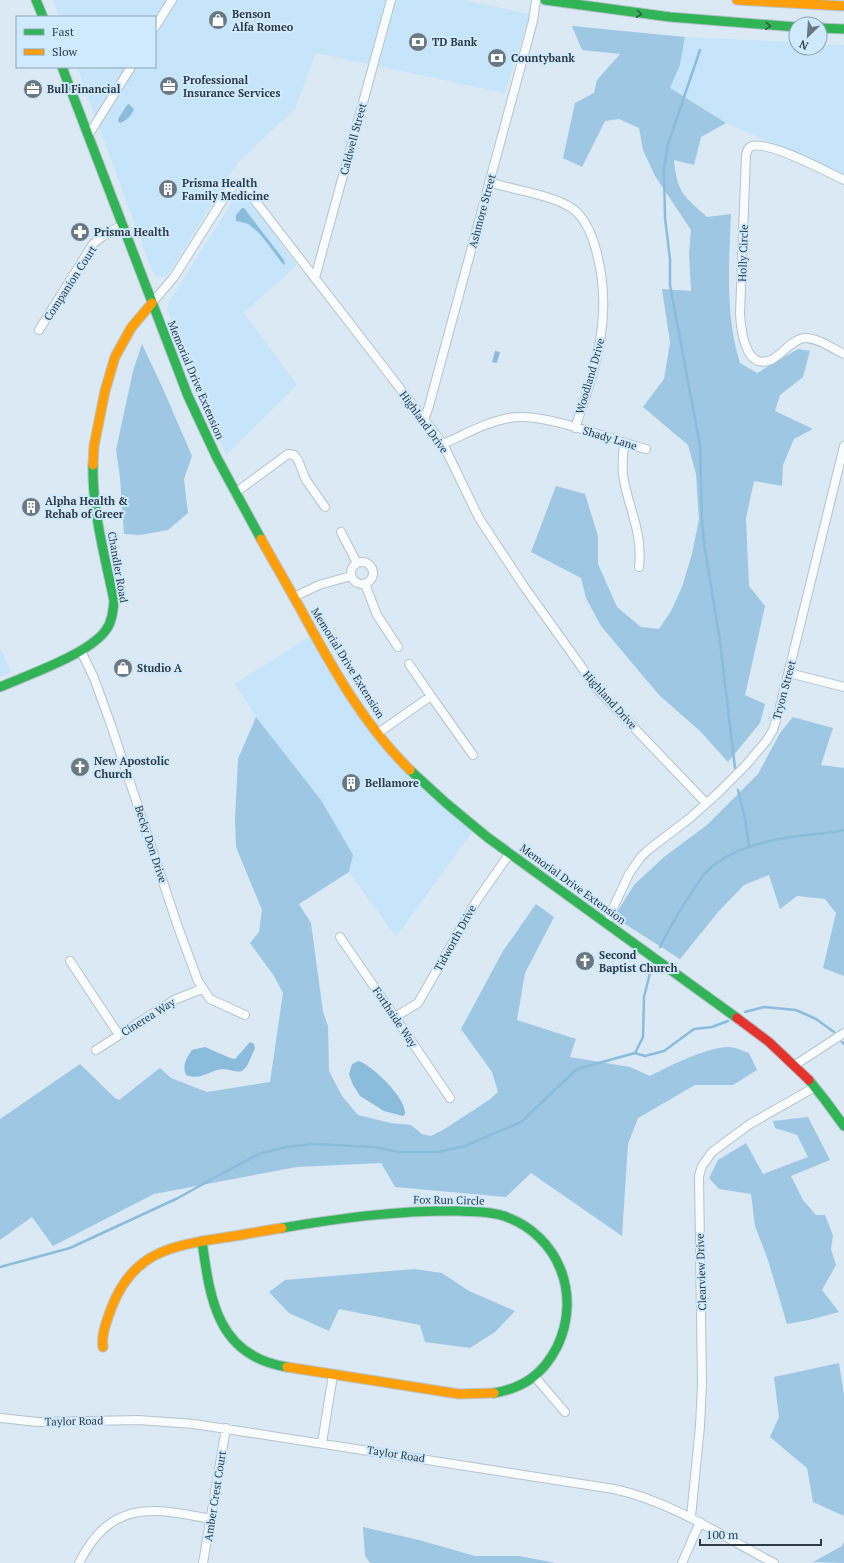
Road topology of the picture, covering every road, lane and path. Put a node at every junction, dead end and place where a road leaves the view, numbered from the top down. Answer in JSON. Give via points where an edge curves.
{"nodes":[{"id":1,"x":36,"y":0,"type":"edge"},
{"id":2,"x":172,"y":0,"type":"edge"},
{"id":3,"x":391,"y":0,"type":"edge"},
{"id":4,"x":536,"y":0,"type":"edge"},
{"id":5,"x":545,"y":0,"type":"edge"},
{"id":6,"x":612,"y":0,"type":"edge"},
{"id":7,"x":737,"y":0,"type":"edge"},
{"id":8,"x":844,"y":6,"type":"edge"},
{"id":9,"x":610,"y":10,"type":"junction"},
{"id":10,"x":43,"y":16,"type":"edge"},
{"id":11,"x":156,"y":26,"type":"edge"},
{"id":12,"x":788,"y":26,"type":"edge"},
{"id":13,"x":828,"y":29,"type":"edge"},
{"id":14,"x":844,"y":30,"type":"edge"},
{"id":15,"x":62,"y":68,"type":"edge"},
{"id":16,"x":130,"y":68,"type":"edge"},
{"id":17,"x":88,"y":136,"type":"junction"},
{"id":18,"x":844,"y":180,"type":"edge"},
{"id":19,"x":489,"y":182,"type":"junction"},
{"id":20,"x":122,"y":225,"type":"junction"},
{"id":21,"x":315,"y":278,"type":"junction"},
{"id":22,"x":152,"y":303,"type":"junction"},
{"id":23,"x":39,"y":330,"type":"dead end"},
{"id":24,"x":844,"y":354,"type":"edge"},
{"id":25,"x":424,"y":420,"type":"junction"},
{"id":26,"x":575,"y":428,"type":"junction"},
{"id":27,"x":443,"y":444,"type":"junction"},
{"id":28,"x":624,"y":444,"type":"junction"},
{"id":29,"x":844,"y":446,"type":"edge"},
{"id":30,"x":646,"y":449,"type":"dead end"},
{"id":31,"x":836,"y":476,"type":"junction"},
{"id":32,"x":844,"y":481,"type":"edge"},
{"id":33,"x":235,"y":493,"type":"junction"},
{"id":34,"x":325,"y":507,"type":"dead end"},
{"id":35,"x":341,"y":532,"type":"dead end"},
{"id":36,"x":357,"y":563,"type":"junction"},
{"id":37,"x":639,"y":567,"type":"dead end"},
{"id":38,"x":351,"y":576,"type":"junction"},
{"id":39,"x":365,"y":584,"type":"junction"},
{"id":40,"x":294,"y":597,"type":"junction"},
{"id":41,"x":398,"y":647,"type":"dead end"},
{"id":42,"x":81,"y":651,"type":"junction"},
{"id":43,"x":409,"y":664,"type":"dead end"},
{"id":44,"x":789,"y":673,"type":"junction"},
{"id":45,"x":0,"y":687,"type":"edge"},
{"id":46,"x":844,"y":687,"type":"edge"},
{"id":47,"x":431,"y":696,"type":"junction"},
{"id":48,"x":378,"y":733,"type":"junction"},
{"id":49,"x":473,"y":755,"type":"dead end"},
{"id":50,"x":706,"y":803,"type":"junction"},
{"id":51,"x":510,"y":853,"type":"junction"},
{"id":52,"x":606,"y":923,"type":"junction"},
{"id":53,"x":340,"y":937,"type":"dead end"},
{"id":54,"x":70,"y":961,"type":"dead end"},
{"id":55,"x":202,"y":989,"type":"junction"},
{"id":56,"x":246,"y":1015,"type":"dead end"},
{"id":57,"x":395,"y":1016,"type":"junction"},
{"id":58,"x":844,"y":1033,"type":"edge"},
{"id":59,"x":119,"y":1035,"type":"junction"},
{"id":60,"x":96,"y":1050,"type":"dead end"},
{"id":61,"x":795,"y":1065,"type":"junction"},
{"id":62,"x":815,"y":1087,"type":"junction"},
{"id":63,"x":450,"y":1098,"type":"dead end"},
{"id":64,"x":844,"y":1126,"type":"edge"},
{"id":65,"x":202,"y":1241,"type":"junction"},
{"id":66,"x":103,"y":1348,"type":"dead end"},
{"id":67,"x":333,"y":1375,"type":"junction"},
{"id":68,"x":535,"y":1377,"type":"junction"},
{"id":69,"x":565,"y":1412,"type":"dead end"},
{"id":70,"x":0,"y":1418,"type":"edge"},
{"id":71,"x":226,"y":1428,"type":"junction"},
{"id":72,"x":322,"y":1443,"type":"junction"},
{"id":73,"x":691,"y":1517,"type":"junction"},
{"id":74,"x":211,"y":1519,"type":"junction"},
{"id":75,"x":700,"y":1522,"type":"junction"},
{"id":76,"x":79,"y":1563,"type":"edge"},
{"id":77,"x":203,"y":1563,"type":"edge"},
{"id":78,"x":682,"y":1563,"type":"edge"},
{"id":79,"x":774,"y":1563,"type":"edge"}],
"edges":[{"from":1,"to":10,"type":"street"},
{"from":2,"to":11,"type":"street"},
{"from":3,"to":21,"type":"street","name":"Caldwell Street"},
{"from":4,"to":19,"type":"street","name":"Ashmore Street","via":[[533,20]]},
{"from":5,"to":9,"type":"street"},
{"from":6,"to":9,"type":"street"},
{"from":7,"to":8,"type":"street"},
{"from":9,"to":12,"type":"street","one_way":true},
{"from":13,"to":14,"type":"street"},
{"from":15,"to":17,"type":"street","name":"Memorial Drive Extension"},
{"from":16,"to":17,"type":"street"},
{"from":17,"to":20,"type":"street","name":"Memorial Drive Extension"},
{"from":18,"to":24,"type":"street","name":"Holly Circle","via":[[776,148],[760,145],[747,149],[740,314],[747,349],[759,360],[771,360],[803,338],[813,339]]},
{"from":19,"to":25,"type":"street","name":"Ashmore Street"},
{"from":19,"to":26,"type":"street","name":"Woodland Drive","via":[[557,201],[572,208],[583,219],[594,243],[601,278],[603,326],[597,358]]},
{"from":20,"to":22,"type":"street","name":"Memorial Drive Extension"},
{"from":20,"to":23,"type":"street","name":"Companion Court","via":[[102,236],[94,244]]},
{"from":21,"to":22,"type":"street","name":"Highland Drive","via":[[247,188],[240,183],[229,190],[174,277]]},
{"from":21,"to":25,"type":"street","name":"Highland Drive"},
{"from":22,"to":33,"type":"street","name":"Memorial Drive Extension","via":[[188,398]]},
{"from":22,"to":42,"type":"street","name":"Chandler Road","via":[[121,344],[105,392],[94,446],[93,483],[114,608],[106,630]]},
{"from":25,"to":27,"type":"street","name":"Highland Drive"},
{"from":26,"to":27,"type":"street","name":"Woodland Drive","via":[[525,417],[510,417],[496,420]]},
{"from":26,"to":28,"type":"street","name":"Shady Lane"},
{"from":27,"to":50,"type":"street","name":"Highland Drive","via":[[479,518],[587,675],[598,690]]},
{"from":28,"to":30,"type":"street","name":"Shady Lane"},
{"from":28,"to":37,"type":"street","via":[[623,475],[641,552]]},
{"from":29,"to":31,"type":"street","name":"Tryon Street"},
{"from":31,"to":32,"type":"street"},
{"from":31,"to":44,"type":"street","name":"Tryon Street"},
{"from":33,"to":34,"type":"street","via":[[288,454],[298,460],[306,480]]},
{"from":33,"to":40,"type":"street","name":"Memorial Drive Extension"},
{"from":35,"to":36,"type":"street"},
{"from":36,"to":38,"type":"street","via":[[352,568]]},
{"from":36,"to":39,"type":"street","via":[[364,562],[372,568],[373,577]]},
{"from":38,"to":39,"type":"street","via":[[358,584]]},
{"from":38,"to":40,"type":"street","via":[[319,585]]},
{"from":39,"to":41,"type":"street","via":[[377,615]]},
{"from":40,"to":48,"type":"street","name":"Memorial Drive Extension","via":[[350,694]]},
{"from":42,"to":45,"type":"street","name":"Chandler Road"},
{"from":42,"to":55,"type":"street","name":"Becky Don Drive","via":[[111,725],[178,927]]},
{"from":43,"to":47,"type":"street"},
{"from":44,"to":46,"type":"street"},
{"from":44,"to":50,"type":"street","name":"Tryon Street","via":[[777,719],[767,740],[746,765]]},
{"from":47,"to":48,"type":"street"},
{"from":47,"to":49,"type":"street"},
{"from":48,"to":51,"type":"street","name":"Memorial Drive Extension","via":[[410,771],[434,794]]},
{"from":50,"to":52,"type":"street","name":"Tryon Street","via":[[640,858],[629,874]]},
{"from":51,"to":52,"type":"street","name":"Memorial Drive Extension"},
{"from":51,"to":57,"type":"street","name":"Tidworth Drive","via":[[477,900],[418,1003]]},
{"from":52,"to":61,"type":"street","name":"Memorial Drive Extension","via":[[757,1032]]},
{"from":53,"to":57,"type":"street","name":"Forthside Way"},
{"from":54,"to":59,"type":"street"},
{"from":55,"to":56,"type":"street","name":"Becky Don Drive","via":[[210,999]]},
{"from":55,"to":59,"type":"street","name":"Cinerea Way","via":[[174,1000]]},
{"from":57,"to":63,"type":"street","name":"Forthside Way"},
{"from":58,"to":61,"type":"street"},
{"from":59,"to":60,"type":"street","name":"Cinerea Way"},
{"from":61,"to":62,"type":"street","name":"Memorial Drive Extension"},
{"from":62,"to":64,"type":"street","name":"Memorial Drive Extension"},
{"from":62,"to":73,"type":"street","name":"Clearview Drive","via":[[750,1124],[712,1152],[702,1166],[699,1176],[702,1384]]},
{"from":65,"to":66,"type":"street","via":[[170,1248],[147,1260],[131,1274],[112,1304],[102,1342]]},
{"from":65,"to":67,"type":"street","name":"Fox Run Circle","via":[[209,1292],[214,1308],[222,1326],[235,1342],[251,1355],[269,1363]]},
{"from":65,"to":68,"type":"street","name":"Fox Run Circle","via":[[403,1212],[483,1212],[511,1218],[530,1228],[549,1247],[562,1268],[568,1292],[568,1315],[562,1338],[550,1360]]},
{"from":67,"to":68,"type":"street","name":"Fox Run Circle","via":[[473,1396],[507,1390]]},
{"from":67,"to":72,"type":"street"},
{"from":68,"to":69,"type":"street"},
{"from":70,"to":71,"type":"street","name":"Taylor Road","via":[[38,1422],[172,1421]]},
{"from":71,"to":72,"type":"street","name":"Taylor Road"},
{"from":71,"to":74,"type":"street","name":"Amber Crest Court"},
{"from":72,"to":73,"type":"street","name":"Taylor Road","via":[[614,1489],[650,1499]]},
{"from":73,"to":75,"type":"street","name":"Taylor Road"},
{"from":74,"to":76,"type":"street","via":[[158,1510],[130,1513],[106,1526]]},
{"from":74,"to":77,"type":"street","name":"Amber Crest Court"},
{"from":75,"to":78,"type":"street"},
{"from":75,"to":79,"type":"street","name":"Taylor Road"}]}
